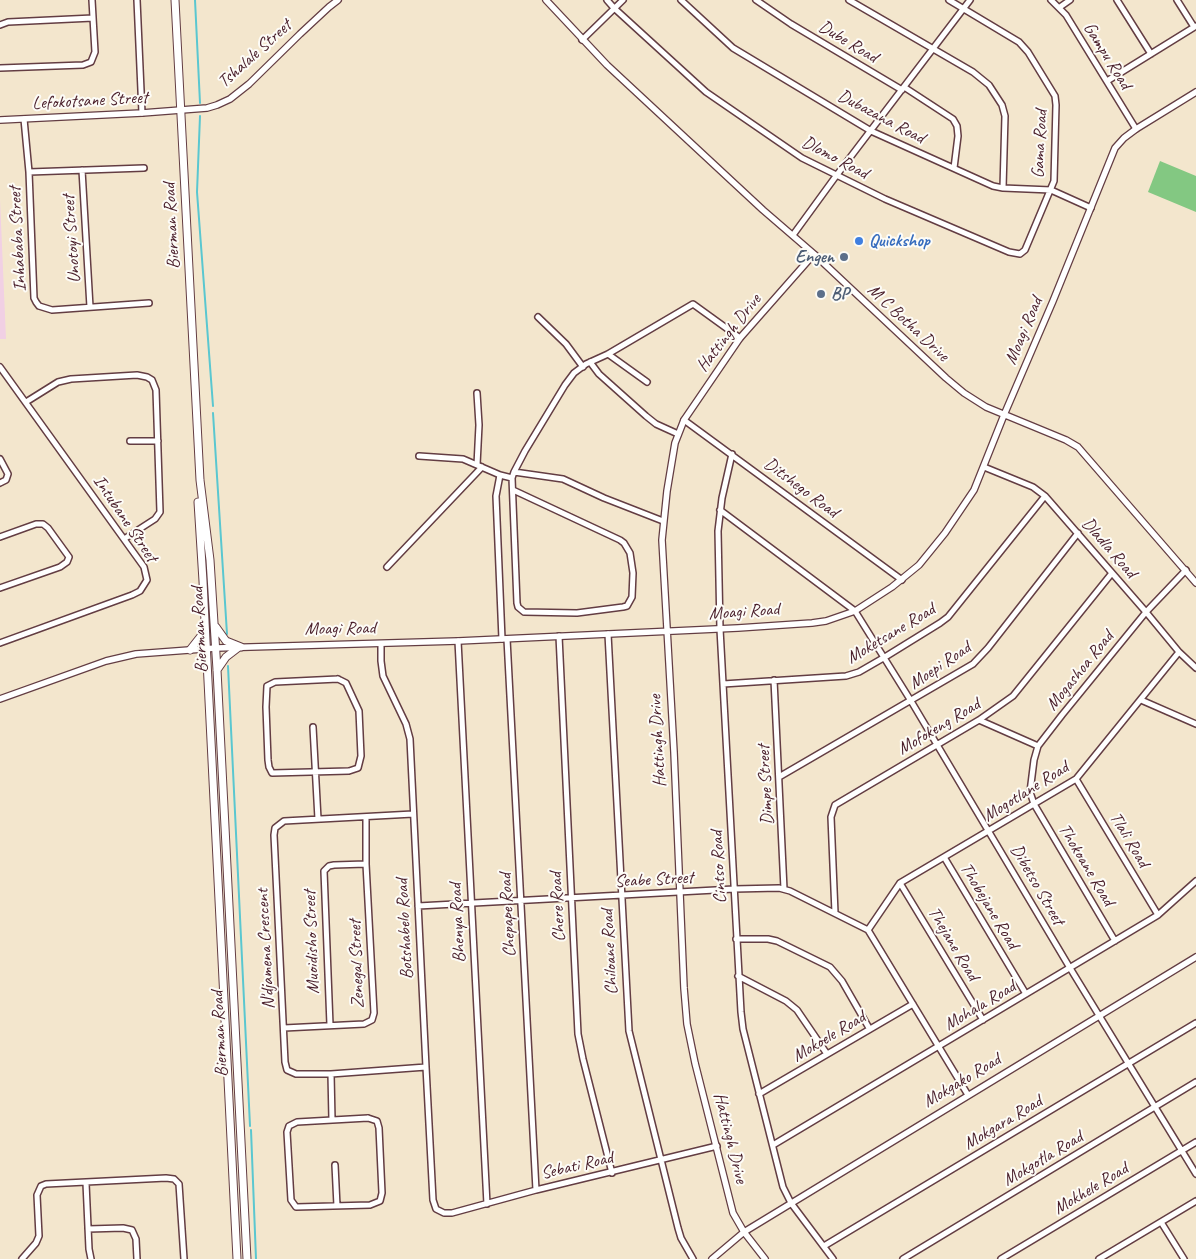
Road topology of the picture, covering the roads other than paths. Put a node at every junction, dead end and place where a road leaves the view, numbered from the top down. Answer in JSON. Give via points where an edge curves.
{"nodes":[{"id":1,"x":92,"y":0,"type":"edge"},
{"id":2,"x":137,"y":0,"type":"edge"},
{"id":3,"x":173,"y":0,"type":"edge"},
{"id":4,"x":338,"y":0,"type":"edge"},
{"id":5,"x":546,"y":0,"type":"edge"},
{"id":6,"x":607,"y":0,"type":"edge"},
{"id":7,"x":623,"y":0,"type":"edge"},
{"id":8,"x":681,"y":0,"type":"edge"},
{"id":9,"x":756,"y":0,"type":"edge"},
{"id":10,"x":849,"y":0,"type":"edge"},
{"id":11,"x":948,"y":0,"type":"edge"},
{"id":12,"x":970,"y":0,"type":"edge"},
{"id":13,"x":1051,"y":0,"type":"edge"},
{"id":14,"x":1070,"y":0,"type":"edge"},
{"id":15,"x":1117,"y":0,"type":"edge"},
{"id":16,"x":1177,"y":0,"type":"edge"},
{"id":17,"x":1060,"y":7,"type":"junction"},
{"id":18,"x":614,"y":8,"type":"junction"},
{"id":19,"x":963,"y":9,"type":"junction"},
{"id":20,"x":94,"y":18,"type":"junction"},
{"id":21,"x":0,"y":25,"type":"edge"},
{"id":22,"x":1195,"y":27,"type":"edge"},
{"id":23,"x":582,"y":40,"type":"junction"},
{"id":24,"x":933,"y":49,"type":"junction"},
{"id":25,"x":1151,"y":54,"type":"junction"},
{"id":26,"x":0,"y":68,"type":"edge"},
{"id":27,"x":1106,"y":81,"type":"junction"},
{"id":28,"x":903,"y":89,"type":"junction"},
{"id":29,"x":1196,"y":92,"type":"edge"},
{"id":30,"x":179,"y":111,"type":"junction"},
{"id":31,"x":142,"y":113,"type":"junction"},
{"id":32,"x":24,"y":119,"type":"junction"},
{"id":33,"x":0,"y":120,"type":"edge"},
{"id":34,"x":1136,"y":129,"type":"junction"},
{"id":35,"x":871,"y":131,"type":"junction"},
{"id":36,"x":144,"y":168,"type":"dead end"},
{"id":37,"x":954,"y":168,"type":"junction"},
{"id":38,"x":82,"y":170,"type":"junction"},
{"id":39,"x":29,"y":172,"type":"junction"},
{"id":40,"x":836,"y":176,"type":"junction"},
{"id":41,"x":1003,"y":188,"type":"junction"},
{"id":42,"x":1050,"y":190,"type":"junction"},
{"id":43,"x":1091,"y":208,"type":"junction"},
{"id":44,"x":793,"y":235,"type":"junction"},
{"id":45,"x":814,"y":254,"type":"junction"},
{"id":46,"x":149,"y":303,"type":"dead end"},
{"id":47,"x":90,"y":307,"type":"junction"},
{"id":48,"x":538,"y":317,"type":"dead end"},
{"id":49,"x":740,"y":338,"type":"junction"},
{"id":50,"x":608,"y":354,"type":"junction"},
{"id":51,"x":590,"y":362,"type":"junction"},
{"id":52,"x":583,"y":366,"type":"junction"},
{"id":53,"x":0,"y":367,"type":"edge"},
{"id":54,"x":647,"y":382,"type":"dead end"},
{"id":55,"x":477,"y":393,"type":"dead end"},
{"id":56,"x":26,"y":402,"type":"junction"},
{"id":57,"x":1004,"y":415,"type":"junction"},
{"id":58,"x":684,"y":420,"type":"junction"},
{"id":59,"x":678,"y":434,"type":"junction"},
{"id":60,"x":130,"y":441,"type":"dead end"},
{"id":61,"x":158,"y":441,"type":"junction"},
{"id":62,"x":732,"y":454,"type":"junction"},
{"id":63,"x":419,"y":456,"type":"dead end"},
{"id":64,"x":0,"y":459,"type":"edge"},
{"id":65,"x":480,"y":466,"type":"junction"},
{"id":66,"x":984,"y":467,"type":"junction"},
{"id":67,"x":500,"y":475,"type":"junction"},
{"id":68,"x":513,"y":475,"type":"junction"},
{"id":69,"x":0,"y":483,"type":"edge"},
{"id":70,"x":512,"y":490,"type":"junction"},
{"id":71,"x":1045,"y":496,"type":"junction"},
{"id":72,"x":720,"y":510,"type":"junction"},
{"id":73,"x":663,"y":520,"type":"junction"},
{"id":74,"x":1078,"y":533,"type":"junction"},
{"id":75,"x":0,"y":536,"type":"edge"},
{"id":76,"x":124,"y":539,"type":"junction"},
{"id":77,"x":387,"y":567,"type":"dead end"},
{"id":78,"x":1186,"y":570,"type":"junction"},
{"id":79,"x":1112,"y":572,"type":"junction"},
{"id":80,"x":902,"y":580,"type":"junction"},
{"id":81,"x":1196,"y":583,"type":"edge"},
{"id":82,"x":0,"y":588,"type":"edge"},
{"id":83,"x":855,"y":610,"type":"junction"},
{"id":84,"x":1146,"y":612,"type":"junction"},
{"id":85,"x":214,"y":624,"type":"junction"},
{"id":86,"x":720,"y":628,"type":"junction"},
{"id":87,"x":206,"y":631,"type":"junction"},
{"id":88,"x":666,"y":632,"type":"junction"},
{"id":89,"x":608,"y":634,"type":"junction"},
{"id":90,"x":559,"y":636,"type":"junction"},
{"id":91,"x":504,"y":639,"type":"junction"},
{"id":92,"x":458,"y":641,"type":"junction"},
{"id":93,"x":0,"y":642,"type":"edge"},
{"id":94,"x":381,"y":644,"type":"junction"},
{"id":95,"x":240,"y":647,"type":"junction"},
{"id":96,"x":216,"y":648,"type":"junction"},
{"id":97,"x":206,"y":649,"type":"junction"},
{"id":98,"x":190,"y":650,"type":"junction"},
{"id":99,"x":1179,"y":652,"type":"junction"},
{"id":100,"x":885,"y":657,"type":"junction"},
{"id":101,"x":1196,"y":668,"type":"edge"},
{"id":102,"x":217,"y":670,"type":"junction"},
{"id":103,"x":774,"y":680,"type":"junction"},
{"id":104,"x":724,"y":684,"type":"junction"},
{"id":105,"x":0,"y":699,"type":"edge"},
{"id":106,"x":1141,"y":700,"type":"junction"},
{"id":107,"x":911,"y":701,"type":"junction"},
{"id":108,"x":980,"y":720,"type":"junction"},
{"id":109,"x":1196,"y":724,"type":"edge"},
{"id":110,"x":313,"y":727,"type":"dead end"},
{"id":111,"x":937,"y":745,"type":"junction"},
{"id":112,"x":1038,"y":746,"type":"junction"},
{"id":113,"x":316,"y":772,"type":"junction"},
{"id":114,"x":779,"y":777,"type":"junction"},
{"id":115,"x":1076,"y":779,"type":"junction"},
{"id":116,"x":1034,"y":804,"type":"junction"},
{"id":117,"x":413,"y":814,"type":"junction"},
{"id":118,"x":366,"y":817,"type":"junction"},
{"id":119,"x":318,"y":819,"type":"junction"},
{"id":120,"x":990,"y":831,"type":"junction"},
{"id":121,"x":944,"y":857,"type":"junction"},
{"id":122,"x":366,"y":864,"type":"junction"},
{"id":123,"x":1196,"y":881,"type":"edge"},
{"id":124,"x":900,"y":883,"type":"junction"},
{"id":125,"x":734,"y":889,"type":"junction"},
{"id":126,"x":784,"y":889,"type":"junction"},
{"id":127,"x":680,"y":893,"type":"junction"},
{"id":128,"x":621,"y":895,"type":"junction"},
{"id":129,"x":571,"y":898,"type":"junction"},
{"id":130,"x":521,"y":900,"type":"junction"},
{"id":131,"x":471,"y":902,"type":"junction"},
{"id":132,"x":418,"y":906,"type":"junction"},
{"id":133,"x":835,"y":912,"type":"junction"},
{"id":134,"x":1158,"y":915,"type":"junction"},
{"id":135,"x":868,"y":930,"type":"junction"},
{"id":136,"x":736,"y":940,"type":"junction"},
{"id":137,"x":1115,"y":940,"type":"junction"},
{"id":138,"x":1196,"y":957,"type":"edge"},
{"id":139,"x":1070,"y":968,"type":"junction"},
{"id":140,"x":738,"y":976,"type":"junction"},
{"id":141,"x":1026,"y":994,"type":"junction"},
{"id":142,"x":913,"y":1004,"type":"junction"},
{"id":143,"x":1100,"y":1015,"type":"junction"},
{"id":144,"x":983,"y":1020,"type":"junction"},
{"id":145,"x":1196,"y":1023,"type":"edge"},
{"id":146,"x":330,"y":1026,"type":"junction"},
{"id":147,"x":284,"y":1028,"type":"junction"},
{"id":148,"x":869,"y":1028,"type":"junction"},
{"id":149,"x":939,"y":1047,"type":"junction"},
{"id":150,"x":826,"y":1054,"type":"junction"},
{"id":151,"x":1129,"y":1064,"type":"junction"},
{"id":152,"x":426,"y":1067,"type":"junction"},
{"id":153,"x":331,"y":1074,"type":"junction"},
{"id":154,"x":1196,"y":1082,"type":"edge"},
{"id":155,"x":759,"y":1094,"type":"junction"},
{"id":156,"x":968,"y":1095,"type":"junction"},
{"id":157,"x":1155,"y":1108,"type":"junction"},
{"id":158,"x":332,"y":1120,"type":"junction"},
{"id":159,"x":1196,"y":1142,"type":"edge"},
{"id":160,"x":717,"y":1146,"type":"junction"},
{"id":161,"x":773,"y":1146,"type":"junction"},
{"id":162,"x":1181,"y":1150,"type":"junction"},
{"id":163,"x":661,"y":1160,"type":"junction"},
{"id":164,"x":335,"y":1165,"type":"dead end"},
{"id":165,"x":612,"y":1172,"type":"junction"},
{"id":166,"x":1196,"y":1174,"type":"edge"},
{"id":167,"x":86,"y":1183,"type":"junction"},
{"id":168,"x":536,"y":1190,"type":"junction"},
{"id":169,"x":1196,"y":1201,"type":"edge"},
{"id":170,"x":791,"y":1203,"type":"junction"},
{"id":171,"x":487,"y":1204,"type":"junction"},
{"id":172,"x":337,"y":1206,"type":"junction"},
{"id":173,"x":444,"y":1214,"type":"joint"},
{"id":174,"x":1161,"y":1222,"type":"junction"},
{"id":175,"x":88,"y":1229,"type":"junction"},
{"id":176,"x":744,"y":1232,"type":"junction"},
{"id":177,"x":824,"y":1246,"type":"junction"},
{"id":178,"x":22,"y":1259,"type":"edge"},
{"id":179,"x":91,"y":1259,"type":"edge"},
{"id":180,"x":137,"y":1259,"type":"edge"},
{"id":181,"x":184,"y":1259,"type":"edge"},
{"id":182,"x":236,"y":1259,"type":"edge"},
{"id":183,"x":246,"y":1259,"type":"edge"},
{"id":184,"x":693,"y":1259,"type":"edge"},
{"id":185,"x":712,"y":1259,"type":"edge"},
{"id":186,"x":765,"y":1259,"type":"edge"},
{"id":187,"x":834,"y":1259,"type":"edge"},
{"id":188,"x":903,"y":1259,"type":"edge"},
{"id":189,"x":1001,"y":1259,"type":"edge"},
{"id":190,"x":1099,"y":1259,"type":"edge"},
{"id":191,"x":1184,"y":1259,"type":"edge"}],
"edges":[{"from":1,"to":20,"type":"street"},
{"from":2,"to":31,"type":"street"},
{"from":3,"to":30,"type":"main road","name":"Bierman Road"},
{"from":4,"to":30,"type":"street","name":"Tshalale Street","via":[[230,99],[207,108]]},
{"from":5,"to":23,"type":"street","name":"M C Botha Drive"},
{"from":6,"to":18,"type":"street","name":"Dlomo Road"},
{"from":7,"to":18,"type":"street"},
{"from":8,"to":35,"type":"street","name":"Dubazana Road","via":[[733,48]]},
{"from":9,"to":28,"type":"street","name":"Dube Road"},
{"from":10,"to":24,"type":"street"},
{"from":11,"to":19,"type":"street","name":"Gama Road"},
{"from":12,"to":19,"type":"street"},
{"from":13,"to":17,"type":"street","name":"Gampu Road"},
{"from":14,"to":17,"type":"street"},
{"from":15,"to":25,"type":"street"},
{"from":16,"to":22,"type":"street"},
{"from":17,"to":27,"type":"street","name":"Gampu Road"},
{"from":18,"to":23,"type":"street"},
{"from":18,"to":40,"type":"street","name":"Dlomo Road","via":[[706,92],[794,153]]},
{"from":19,"to":24,"type":"street"},
{"from":19,"to":42,"type":"street","name":"Gama Road","via":[[1023,45],[1053,92],[1056,103],[1055,177]]},
{"from":20,"to":21,"type":"street"},
{"from":20,"to":26,"type":"street","via":[[95,52],[89,63]]},
{"from":22,"to":25,"type":"street"},
{"from":23,"to":44,"type":"street","name":"M C Botha Drive"},
{"from":24,"to":28,"type":"street"},
{"from":24,"to":41,"type":"street","via":[[982,78],[1002,105],[1005,116]]},
{"from":25,"to":27,"type":"street"},
{"from":27,"to":34,"type":"street","name":"Gampu Road"},
{"from":28,"to":35,"type":"street"},
{"from":28,"to":37,"type":"street","name":"Dube Road","via":[[954,119],[958,130]]},
{"from":29,"to":34,"type":"street","name":"Moagi Road"},
{"from":30,"to":31,"type":"street","name":"Lefokotsane Street"},
{"from":30,"to":85,"type":"main road","name":"Bierman Road","via":[[200,480]]},
{"from":30,"to":87,"type":"main road","name":"Bierman Road"},
{"from":31,"to":32,"type":"street","name":"Lefokotsane Street"},
{"from":32,"to":33,"type":"street","name":"Lefokotsane Street"},
{"from":32,"to":39,"type":"street","name":"Inhababa Street"},
{"from":34,"to":43,"type":"street","name":"Moagi Road","via":[[1115,148]]},
{"from":35,"to":37,"type":"street","name":"Dubazana Road"},
{"from":35,"to":40,"type":"street"},
{"from":36,"to":38,"type":"street"},
{"from":37,"to":41,"type":"street","name":"Dubazana Road"},
{"from":38,"to":39,"type":"street"},
{"from":38,"to":47,"type":"street","name":"Unotoyi Street"},
{"from":39,"to":47,"type":"street","name":"Inhababa Street","via":[[34,298],[39,306],[52,310]]},
{"from":40,"to":42,"type":"street","name":"Dlomo Road","via":[[1018,255],[1025,250]]},
{"from":40,"to":44,"type":"street"},
{"from":41,"to":42,"type":"street","name":"Dubazana Road"},
{"from":42,"to":43,"type":"street","name":"Dubazana Road"},
{"from":43,"to":57,"type":"street","name":"Moagi Road"},
{"from":44,"to":45,"type":"street","name":"M C Botha Drive"},
{"from":45,"to":49,"type":"street","name":"Hattingh Drive"},
{"from":45,"to":57,"type":"street","name":"M C Botha Drive","via":[[950,382],[975,401]]},
{"from":46,"to":47,"type":"street","name":"Inhababa Street"},
{"from":48,"to":52,"type":"street"},
{"from":49,"to":50,"type":"street","via":[[693,304]]},
{"from":49,"to":58,"type":"street","name":"Hattingh Drive"},
{"from":50,"to":51,"type":"street"},
{"from":50,"to":54,"type":"street"},
{"from":51,"to":52,"type":"street"},
{"from":51,"to":59,"type":"street","via":[[646,416]]},
{"from":52,"to":68,"type":"street","via":[[565,386]]},
{"from":53,"to":56,"type":"street","name":"Intubane Street"},
{"from":55,"to":65,"type":"street"},
{"from":56,"to":61,"type":"street","via":[[64,380],[147,377],[156,390]]},
{"from":56,"to":76,"type":"street","name":"Intubane Street"},
{"from":57,"to":66,"type":"street","name":"Moagi Road"},
{"from":57,"to":78,"type":"street","name":"M C Botha Drive","via":[[1078,447]]},
{"from":58,"to":59,"type":"street","name":"Hattingh Drive"},
{"from":58,"to":62,"type":"street","name":"Ditshego Road"},
{"from":59,"to":73,"type":"street","name":"Hattingh Drive"},
{"from":60,"to":61,"type":"street"},
{"from":61,"to":76,"type":"street","via":[[160,512]]},
{"from":62,"to":72,"type":"street","name":"Cintso Road"},
{"from":62,"to":80,"type":"street","name":"Ditshego Road"},
{"from":63,"to":65,"type":"street","via":[[462,459]]},
{"from":64,"to":69,"type":"street","via":[[8,474]]},
{"from":65,"to":67,"type":"street"},
{"from":65,"to":77,"type":"street"},
{"from":66,"to":71,"type":"street","name":"Dladla Road","via":[[1033,487]]},
{"from":66,"to":80,"type":"street","name":"Moagi Road","via":[[949,528],[919,565]]},
{"from":67,"to":68,"type":"street"},
{"from":67,"to":91,"type":"street","name":"Chepape Road","via":[[496,496]]},
{"from":68,"to":70,"type":"street"},
{"from":68,"to":73,"type":"street","via":[[563,479]]},
{"from":70,"to":70,"type":"street","via":[[517,603],[520,610],[529,613],[577,612],[627,606],[632,598],[633,574],[630,553],[624,543]]},
{"from":71,"to":74,"type":"street","name":"Dladla Road"},
{"from":71,"to":100,"type":"street","name":"Moketsane Road","via":[[948,617]]},
{"from":72,"to":83,"type":"street"},
{"from":72,"to":86,"type":"street","name":"Cintso Road"},
{"from":73,"to":88,"type":"street","name":"Hattingh Drive"},
{"from":74,"to":79,"type":"street","name":"Dladla Road"},
{"from":74,"to":107,"type":"street","name":"Moepi Road","via":[[978,659]]},
{"from":75,"to":82,"type":"street","via":[[43,524],[69,557],[60,567]]},
{"from":76,"to":93,"type":"street","name":"Intubane Street","via":[[144,567],[147,580],[140,591]]},
{"from":78,"to":81,"type":"street","name":"M C Botha Drive"},
{"from":78,"to":84,"type":"street","name":"Mogashoa Road"},
{"from":79,"to":84,"type":"street","name":"Dladla Road"},
{"from":79,"to":108,"type":"street","name":"Mofokeng Road","via":[[1016,694]]},
{"from":80,"to":83,"type":"street","name":"Moagi Road"},
{"from":83,"to":86,"type":"street","name":"Moagi Road","via":[[812,623]]},
{"from":83,"to":100,"type":"street","name":"Dibetso Street"},
{"from":84,"to":99,"type":"street","name":"Dladla Road"},
{"from":84,"to":112,"type":"street","name":"Mogashoa Road"},
{"from":85,"to":95,"type":"main road","via":[[226,641]]},
{"from":85,"to":96,"type":"main road","name":"Bierman Road"},
{"from":86,"to":88,"type":"street","name":"Moagi Road"},
{"from":86,"to":104,"type":"street","name":"Cintso Road"},
{"from":87,"to":97,"type":"main road","name":"Bierman Road"},
{"from":87,"to":98,"type":"main road"},
{"from":88,"to":89,"type":"street","name":"Moagi Road"},
{"from":88,"to":127,"type":"street","name":"Hattingh Drive"},
{"from":89,"to":90,"type":"street","name":"Moagi Road"},
{"from":89,"to":128,"type":"street","name":"Chiloane Road"},
{"from":90,"to":91,"type":"street","name":"Moagi Road"},
{"from":90,"to":129,"type":"street","name":"Chere Road"},
{"from":91,"to":92,"type":"street","name":"Moagi Road"},
{"from":91,"to":130,"type":"street","name":"Chepape Road"},
{"from":92,"to":94,"type":"street","name":"Moagi Road"},
{"from":92,"to":131,"type":"street","name":"Bhenya Road"},
{"from":94,"to":95,"type":"street","name":"Moagi Road"},
{"from":94,"to":117,"type":"street","name":"Botshabelo Road","via":[[383,676],[410,739]]},
{"from":95,"to":96,"type":"street","name":"Moagi Road"},
{"from":95,"to":102,"type":"main road"},
{"from":96,"to":97,"type":"street","name":"Moagi Road"},
{"from":96,"to":102,"type":"main road","name":"Bierman Road"},
{"from":97,"to":98,"type":"street","name":"Moagi Road"},
{"from":97,"to":182,"type":"main road","name":"Bierman Road"},
{"from":98,"to":105,"type":"street","name":"Moagi Road","via":[[119,657]]},
{"from":99,"to":101,"type":"street","name":"Dladla Road"},
{"from":99,"to":106,"type":"street","name":"Mogotlane Road"},
{"from":100,"to":103,"type":"street","name":"Moketsane Road","via":[[846,676]]},
{"from":100,"to":107,"type":"street","name":"Dibetso Street"},
{"from":102,"to":183,"type":"main road","name":"Bierman Road"},
{"from":103,"to":104,"type":"street","name":"Moketsane Road"},
{"from":103,"to":114,"type":"street","name":"Dimpe Street"},
{"from":104,"to":125,"type":"street","name":"Cintso Road"},
{"from":106,"to":109,"type":"street"},
{"from":106,"to":115,"type":"street","name":"Mogotlane Road"},
{"from":107,"to":111,"type":"street","name":"Dibetso Street"},
{"from":107,"to":114,"type":"street","name":"Moepi Road"},
{"from":108,"to":111,"type":"street","name":"Mofokeng Road"},
{"from":108,"to":112,"type":"street"},
{"from":110,"to":113,"type":"street"},
{"from":111,"to":120,"type":"street","name":"Dibetso Street"},
{"from":111,"to":133,"type":"street","name":"Mofokeng Road","via":[[833,808]]},
{"from":112,"to":116,"type":"street","name":"Mogashoa Road","via":[[1030,787]]},
{"from":113,"to":113,"type":"street","via":[[275,774],[270,771],[266,707],[266,689],[270,683],[338,679],[346,683],[352,693],[359,711],[360,765],[349,771]]},
{"from":113,"to":119,"type":"street"},
{"from":114,"to":126,"type":"street","name":"Dimpe Street"},
{"from":115,"to":116,"type":"street","name":"Mogotlane Road"},
{"from":115,"to":134,"type":"street","name":"Tlali Road"},
{"from":116,"to":120,"type":"street","name":"Mogotlane Road"},
{"from":116,"to":137,"type":"street","name":"Thokoane Road"},
{"from":117,"to":118,"type":"street","name":"N'djamena Crescent"},
{"from":117,"to":132,"type":"street","name":"Botshabelo Road"},
{"from":118,"to":119,"type":"street","name":"N'djamena Crescent"},
{"from":118,"to":122,"type":"street","name":"Zenegal Street"},
{"from":119,"to":147,"type":"street","name":"N'djamena Crescent","via":[[284,821],[274,832]]},
{"from":120,"to":121,"type":"street","name":"Mogotlane Road"},
{"from":120,"to":139,"type":"street","name":"Dibetso Street"},
{"from":121,"to":124,"type":"street","name":"Mogotlane Road"},
{"from":121,"to":141,"type":"street","name":"Thobejane Road"},
{"from":122,"to":146,"type":"street","name":"Zenegal Street","via":[[373,1017],[367,1023]]},
{"from":122,"to":146,"type":"street","name":"Muoidisho Street","via":[[334,865],[324,871]]},
{"from":123,"to":134,"type":"street","name":"Mohala Road"},
{"from":124,"to":135,"type":"street","name":"Mogotlane Road"},
{"from":124,"to":144,"type":"street","name":"Thejane Road"},
{"from":125,"to":126,"type":"street","name":"Seabe Street"},
{"from":125,"to":127,"type":"street","name":"Seabe Street"},
{"from":125,"to":136,"type":"street","name":"Cintso Road"},
{"from":126,"to":133,"type":"street","name":"Seabe Street"},
{"from":127,"to":128,"type":"street","name":"Seabe Street"},
{"from":127,"to":160,"type":"street","name":"Hattingh Drive","via":[[687,1024]]},
{"from":128,"to":129,"type":"street","name":"Seabe Street"},
{"from":128,"to":163,"type":"street","name":"Chiloane Road","via":[[629,1031]]},
{"from":129,"to":130,"type":"street","name":"Seabe Street"},
{"from":129,"to":165,"type":"street","name":"Chere Road","via":[[578,1034]]},
{"from":130,"to":131,"type":"street","name":"Seabe Street"},
{"from":130,"to":168,"type":"street","name":"Chepape Road"},
{"from":131,"to":132,"type":"street","name":"Seabe Street"},
{"from":131,"to":171,"type":"street","name":"Bhenya Road"},
{"from":132,"to":152,"type":"street","name":"Botshabelo Road"},
{"from":133,"to":135,"type":"street","name":"Seabe Street"},
{"from":134,"to":137,"type":"street","name":"Mohala Road"},
{"from":135,"to":142,"type":"street"},
{"from":136,"to":140,"type":"street","name":"Cintso Road"},
{"from":136,"to":148,"type":"street","via":[[777,941],[830,967],[842,981]]},
{"from":137,"to":139,"type":"street","name":"Mohala Road"},
{"from":138,"to":143,"type":"street","name":"Mokgako Road"},
{"from":139,"to":141,"type":"street","name":"Mohala Road"},
{"from":139,"to":143,"type":"street","name":"Dibetso Street"},
{"from":140,"to":150,"type":"street","via":[[797,1010]]},
{"from":140,"to":155,"type":"street","name":"Cintso Road","via":[[743,1029]]},
{"from":141,"to":144,"type":"street","name":"Mohala Road"},
{"from":142,"to":148,"type":"street","name":"Mokoele Road"},
{"from":142,"to":149,"type":"street"},
{"from":143,"to":151,"type":"street","name":"Dibetso Street"},
{"from":143,"to":156,"type":"street","name":"Mokgako Road"},
{"from":144,"to":149,"type":"street","name":"Mohala Road"},
{"from":145,"to":151,"type":"street","name":"Mokgara Road"},
{"from":146,"to":147,"type":"street","name":"Zenegal Street"},
{"from":147,"to":153,"type":"street","name":"N'djamena Crescent","via":[[286,1066],[290,1072]]},
{"from":148,"to":150,"type":"street","name":"Mokoele Road"},
{"from":149,"to":156,"type":"street"},
{"from":149,"to":161,"type":"street","name":"Mohala Road"},
{"from":150,"to":155,"type":"street","name":"Mokoele Road"},
{"from":151,"to":157,"type":"street","name":"Dibetso Street"},
{"from":151,"to":177,"type":"street","name":"Mokgara Road"},
{"from":152,"to":153,"type":"street","name":"N'djamena Crescent"},
{"from":152,"to":173,"type":"street","name":"Botshabelo Road","via":[[434,1200],[436,1210]]},
{"from":153,"to":158,"type":"street"},
{"from":154,"to":157,"type":"street","name":"Mokgotla Road"},
{"from":155,"to":161,"type":"street","name":"Cintso Road"},
{"from":156,"to":170,"type":"street","name":"Mokgako Road"},
{"from":157,"to":162,"type":"street","name":"Dibetso Street"},
{"from":157,"to":188,"type":"street","name":"Mokgotla Road"},
{"from":158,"to":172,"type":"street","via":[[297,1122],[289,1126],[291,1200],[299,1208]]},
{"from":158,"to":172,"type":"street","via":[[371,1118],[380,1128],[380,1201]]},
{"from":159,"to":162,"type":"street","name":"Mokhele Road"},
{"from":160,"to":163,"type":"street","name":"Sebati Road"},
{"from":160,"to":176,"type":"street","name":"Hattingh Drive","via":[[733,1213]]},
{"from":161,"to":170,"type":"street","name":"Cintso Road","via":[[783,1187]]},
{"from":162,"to":166,"type":"street","name":"Dibetso Street"},
{"from":162,"to":189,"type":"street","name":"Mokhele Road"},
{"from":163,"to":165,"type":"street","name":"Sebati Road"},
{"from":163,"to":184,"type":"street","name":"Chiloane Road","via":[[681,1238]]},
{"from":164,"to":172,"type":"street"},
{"from":165,"to":168,"type":"street","name":"Sebati Road"},
{"from":167,"to":175,"type":"street"},
{"from":167,"to":178,"type":"street","via":[[46,1184],[39,1188],[39,1236]]},
{"from":167,"to":181,"type":"street","via":[[166,1178],[177,1181]]},
{"from":168,"to":171,"type":"street","name":"Sebati Road"},
{"from":169,"to":174,"type":"street"},
{"from":170,"to":176,"type":"street","name":"Mokgako Road"},
{"from":170,"to":177,"type":"street","name":"Cintso Road"},
{"from":171,"to":173,"type":"street","name":"Sebati Road"},
{"from":174,"to":190,"type":"street"},
{"from":174,"to":191,"type":"street"},
{"from":175,"to":179,"type":"street"},
{"from":175,"to":180,"type":"street","via":[[132,1230]]},
{"from":176,"to":185,"type":"street","name":"Mokgako Road"},
{"from":176,"to":186,"type":"street","name":"Hattingh Drive"},
{"from":177,"to":187,"type":"street","name":"Cintso Road"}]}
